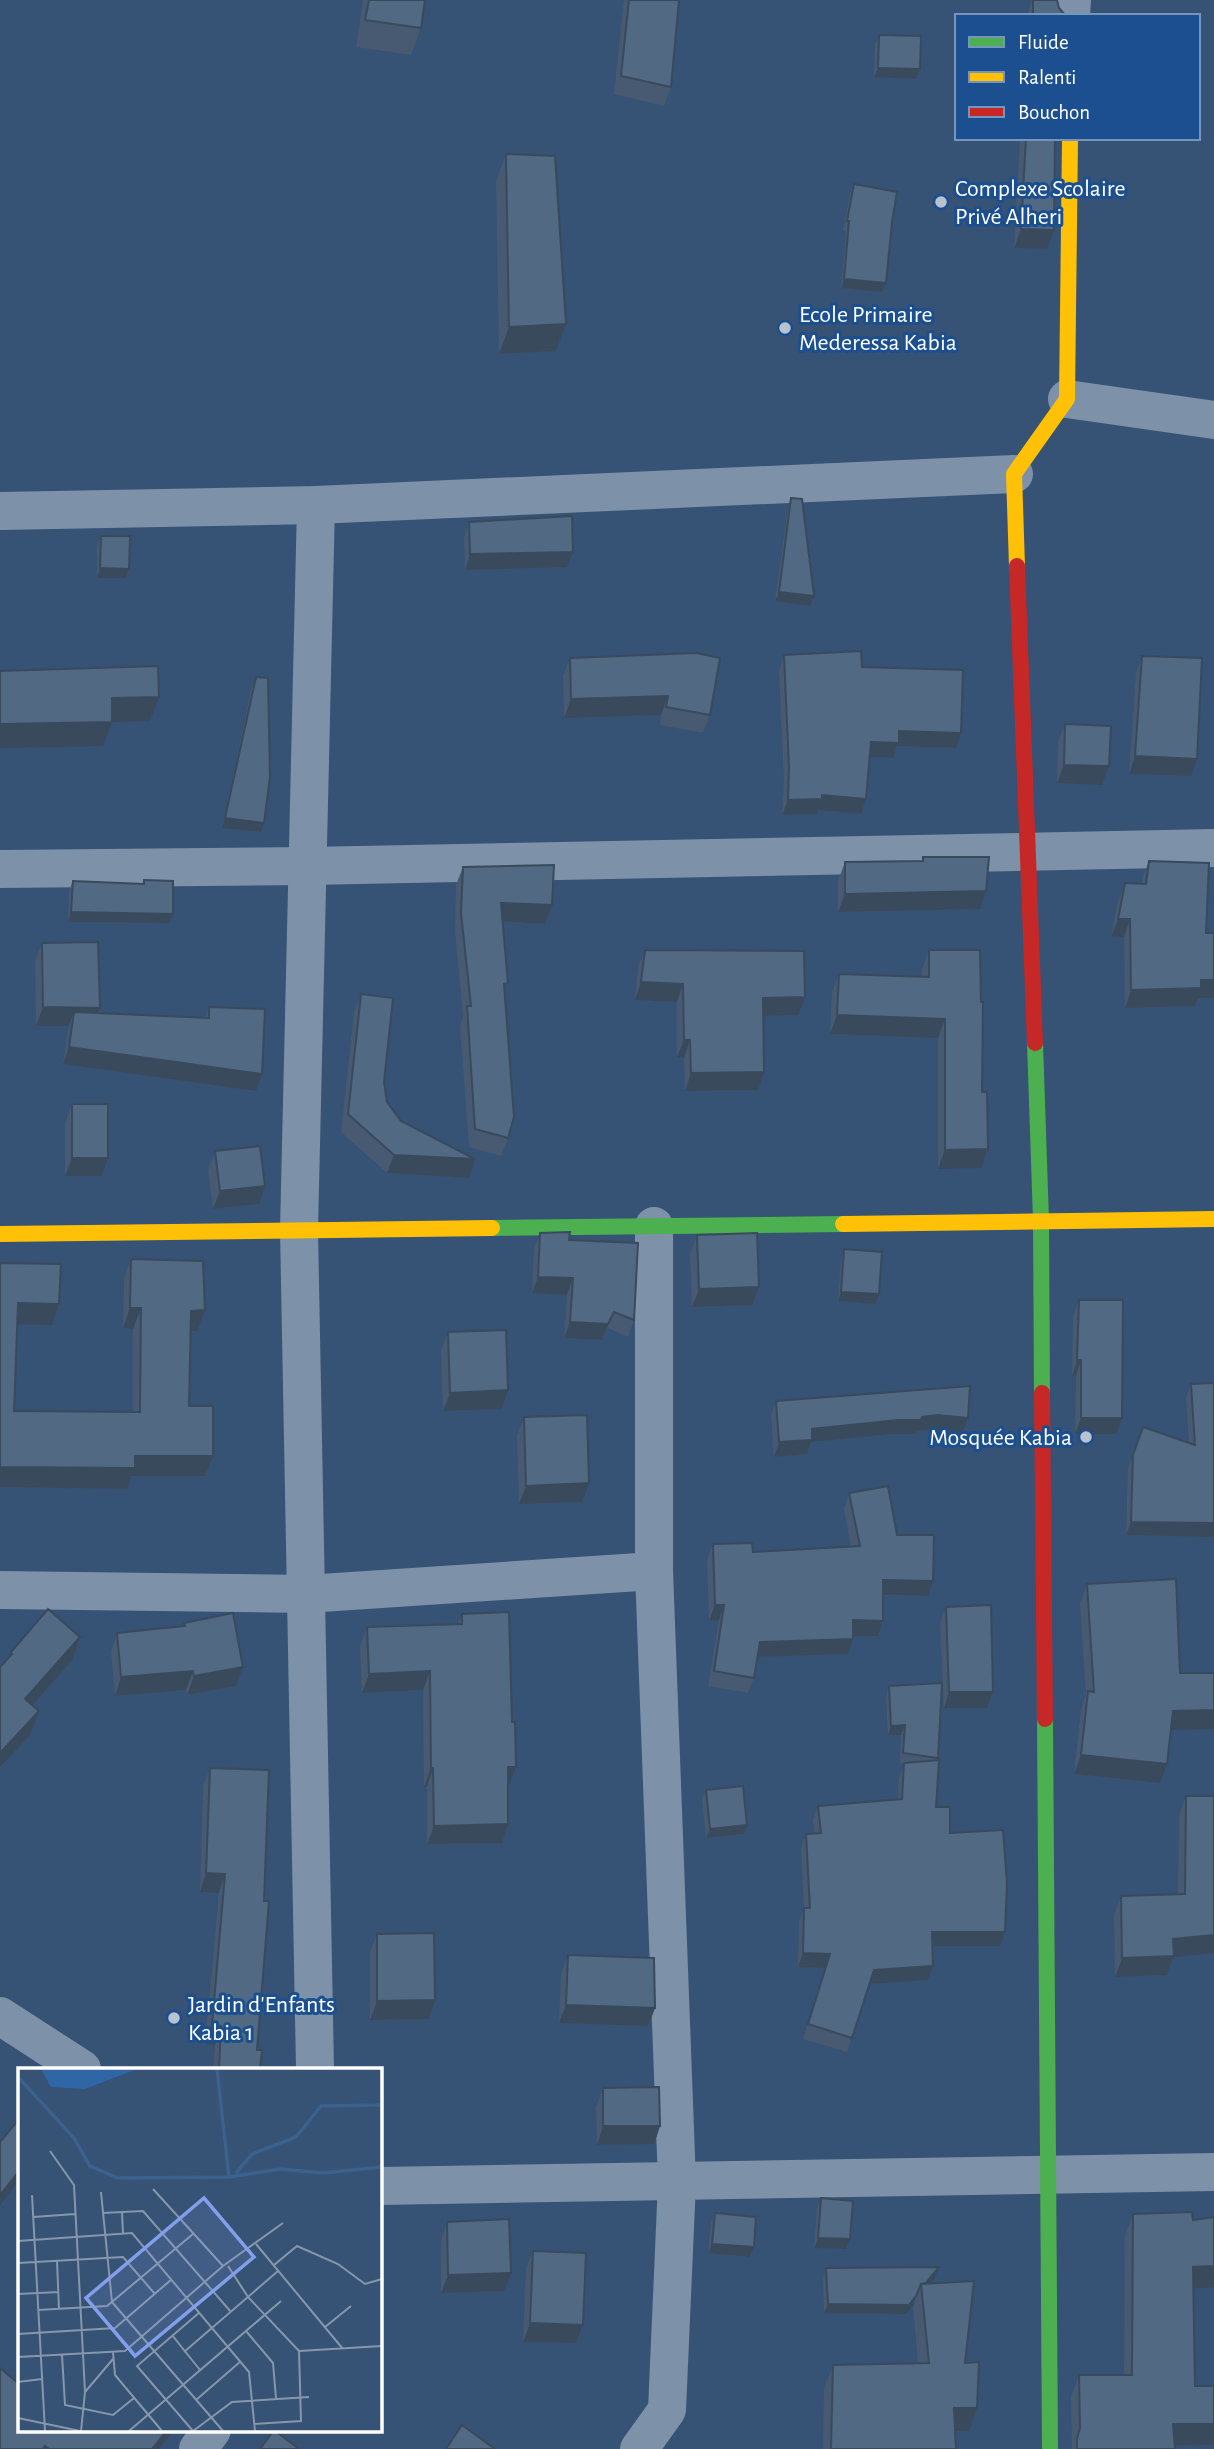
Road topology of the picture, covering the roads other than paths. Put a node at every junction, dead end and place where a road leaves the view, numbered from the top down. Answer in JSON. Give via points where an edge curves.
{"nodes":[{"id":1,"x":1070,"y":140,"type":"edge"},
{"id":2,"x":1067,"y":399,"type":"junction"},
{"id":3,"x":1214,"y":420,"type":"edge"},
{"id":4,"x":1014,"y":474,"type":"junction"},
{"id":5,"x":316,"y":505,"type":"junction"},
{"id":6,"x":0,"y":511,"type":"edge"},
{"id":7,"x":1214,"y":848,"type":"edge"},
{"id":8,"x":1028,"y":852,"type":"junction"},
{"id":9,"x":307,"y":866,"type":"junction"},
{"id":10,"x":0,"y":869,"type":"edge"},
{"id":11,"x":1214,"y":1219,"type":"edge"},
{"id":12,"x":1041,"y":1220,"type":"junction"},
{"id":13,"x":654,"y":1226,"type":"junction"},
{"id":14,"x":299,"y":1230,"type":"junction"},
{"id":15,"x":0,"y":1234,"type":"edge"},
{"id":16,"x":654,"y":1571,"type":"junction"},
{"id":17,"x":0,"y":1590,"type":"edge"},
{"id":18,"x":306,"y":1594,"type":"junction"},
{"id":19,"x":0,"y":2016,"type":"edge"},
{"id":20,"x":80,"y":2068,"type":"edge"},
{"id":21,"x":315,"y":2068,"type":"edge"},
{"id":22,"x":1214,"y":2172,"type":"edge"},
{"id":23,"x":1046,"y":2176,"type":"junction"},
{"id":24,"x":677,"y":2182,"type":"junction"},
{"id":25,"x":382,"y":2186,"type":"edge"},
{"id":26,"x":211,"y":2432,"type":"edge"},
{"id":27,"x":198,"y":2449,"type":"edge"},
{"id":28,"x":639,"y":2449,"type":"edge"},
{"id":29,"x":1050,"y":2449,"type":"edge"}],
"edges":[{"from":1,"to":2,"type":"street"},
{"from":2,"to":3,"type":"street"},
{"from":2,"to":4,"type":"street"},
{"from":4,"to":5,"type":"street"},
{"from":4,"to":8,"type":"street"},
{"from":5,"to":6,"type":"street"},
{"from":5,"to":9,"type":"street"},
{"from":7,"to":8,"type":"street"},
{"from":8,"to":9,"type":"street"},
{"from":8,"to":12,"type":"street"},
{"from":9,"to":10,"type":"street"},
{"from":9,"to":14,"type":"street"},
{"from":11,"to":12,"type":"street"},
{"from":12,"to":13,"type":"street"},
{"from":12,"to":23,"type":"street"},
{"from":13,"to":14,"type":"street"},
{"from":13,"to":16,"type":"street"},
{"from":14,"to":15,"type":"street"},
{"from":14,"to":18,"type":"street"},
{"from":16,"to":18,"type":"street"},
{"from":16,"to":24,"type":"street"},
{"from":17,"to":18,"type":"street"},
{"from":18,"to":21,"type":"street"},
{"from":19,"to":20,"type":"street"},
{"from":22,"to":23,"type":"street"},
{"from":23,"to":24,"type":"street"},
{"from":23,"to":29,"type":"street"},
{"from":24,"to":25,"type":"street"},
{"from":24,"to":28,"type":"street","via":[[667,2410]]},
{"from":26,"to":27,"type":"street"}]}
